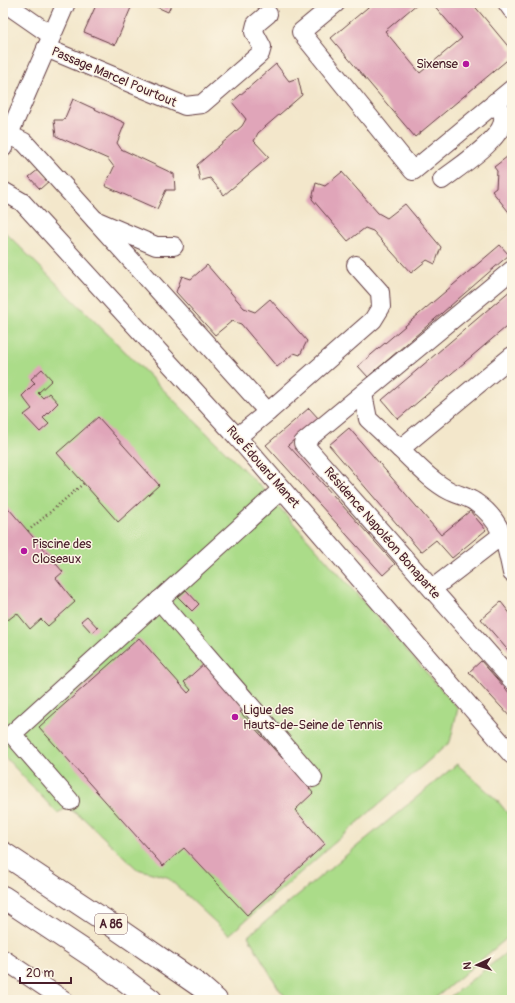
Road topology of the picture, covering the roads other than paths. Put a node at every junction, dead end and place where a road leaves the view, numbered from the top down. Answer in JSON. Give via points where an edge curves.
{"nodes":[{"id":1,"x":5,"y":3,"type":"edge"},
{"id":2,"x":66,"y":3,"type":"edge"},
{"id":3,"x":336,"y":3,"type":"edge"},
{"id":4,"x":507,"y":3,"type":"edge"},
{"id":5,"x":512,"y":10,"type":"edge"},
{"id":6,"x":268,"y":14,"type":"dead end"},
{"id":7,"x":48,"y":42,"type":"junction"},
{"id":8,"x":512,"y":89,"type":"edge"},
{"id":9,"x":496,"y":102,"type":"junction"},
{"id":10,"x":5,"y":138,"type":"edge"},
{"id":11,"x":442,"y":180,"type":"dead end"},
{"id":12,"x":3,"y":190,"type":"edge"},
{"id":13,"x":95,"y":220,"type":"junction"},
{"id":14,"x":174,"y":246,"type":"dead end"},
{"id":15,"x":356,"y":265,"type":"dead end"},
{"id":16,"x":512,"y":270,"type":"edge"},
{"id":17,"x":512,"y":356,"type":"edge"},
{"id":18,"x":362,"y":394,"type":"junction"},
{"id":19,"x":268,"y":412,"type":"junction"},
{"id":20,"x":237,"y":437,"type":"junction"},
{"id":21,"x":400,"y":449,"type":"junction"},
{"id":22,"x":282,"y":489,"type":"junction"},
{"id":23,"x":502,"y":535,"type":"junction"},
{"id":24,"x":512,"y":573,"type":"edge"},
{"id":25,"x":432,"y":589,"type":"junction"},
{"id":26,"x":159,"y":600,"type":"junction"},
{"id":27,"x":512,"y":680,"type":"edge"},
{"id":28,"x":512,"y":755,"type":"edge"},
{"id":29,"x":313,"y":778,"type":"dead end"},
{"id":30,"x":70,"y":801,"type":"dead end"},
{"id":31,"x":3,"y":853,"type":"edge"},
{"id":32,"x":3,"y":897,"type":"edge"},
{"id":33,"x":3,"y":959,"type":"edge"},
{"id":34,"x":64,"y":1000,"type":"edge"},
{"id":35,"x":151,"y":1000,"type":"edge"},
{"id":36,"x":216,"y":1000,"type":"edge"}],
"edges":[{"from":1,"to":7,"type":"street","name":"Passage Marcel Pourtout"},
{"from":2,"to":7,"type":"street"},
{"from":3,"to":9,"type":"street","via":[[301,32],[413,171]]},
{"from":4,"to":5,"type":"street"},
{"from":6,"to":7,"type":"street","name":"Passage Marcel Pourtout","via":[[256,24],[254,32],[262,47],[260,54],[202,104],[185,106]]},
{"from":7,"to":10,"type":"street"},
{"from":8,"to":9,"type":"street"},
{"from":9,"to":11,"type":"street","via":[[503,117],[502,126],[495,138]]},
{"from":10,"to":13,"type":"street","via":[[24,142]]},
{"from":12,"to":20,"type":"street","name":"Rue Édouard Manet","via":[[22,202]]},
{"from":13,"to":14,"type":"street","via":[[156,246]]},
{"from":13,"to":19,"type":"street"},
{"from":15,"to":19,"type":"street","via":[[380,292],[380,307],[373,320]]},
{"from":16,"to":18,"type":"street","name":"Résidence Napoléon Bonaparte"},
{"from":17,"to":21,"type":"street"},
{"from":18,"to":21,"type":"street","via":[[368,419]]},
{"from":18,"to":25,"type":"street","name":"Résidence Napoléon Bonaparte","via":[[303,443]]},
{"from":19,"to":20,"type":"street"},
{"from":20,"to":22,"type":"street","name":"Rue Édouard Manet"},
{"from":21,"to":23,"type":"street","via":[[449,491],[474,501],[492,515]]},
{"from":22,"to":26,"type":"street"},
{"from":22,"to":28,"type":"street","name":"Rue Édouard Manet"},
{"from":23,"to":24,"type":"street"},
{"from":23,"to":25,"type":"street"},
{"from":25,"to":27,"type":"street","name":"Résidence Napoléon Bonaparte"},
{"from":26,"to":29,"type":"street"},
{"from":26,"to":30,"type":"street","via":[[12,734]]},
{"from":31,"to":36,"type":"highway","number":"A 86","via":[[200,986]]},
{"from":32,"to":35,"type":"highway","via":[[98,960]]},
{"from":33,"to":34,"type":"street"}]}
